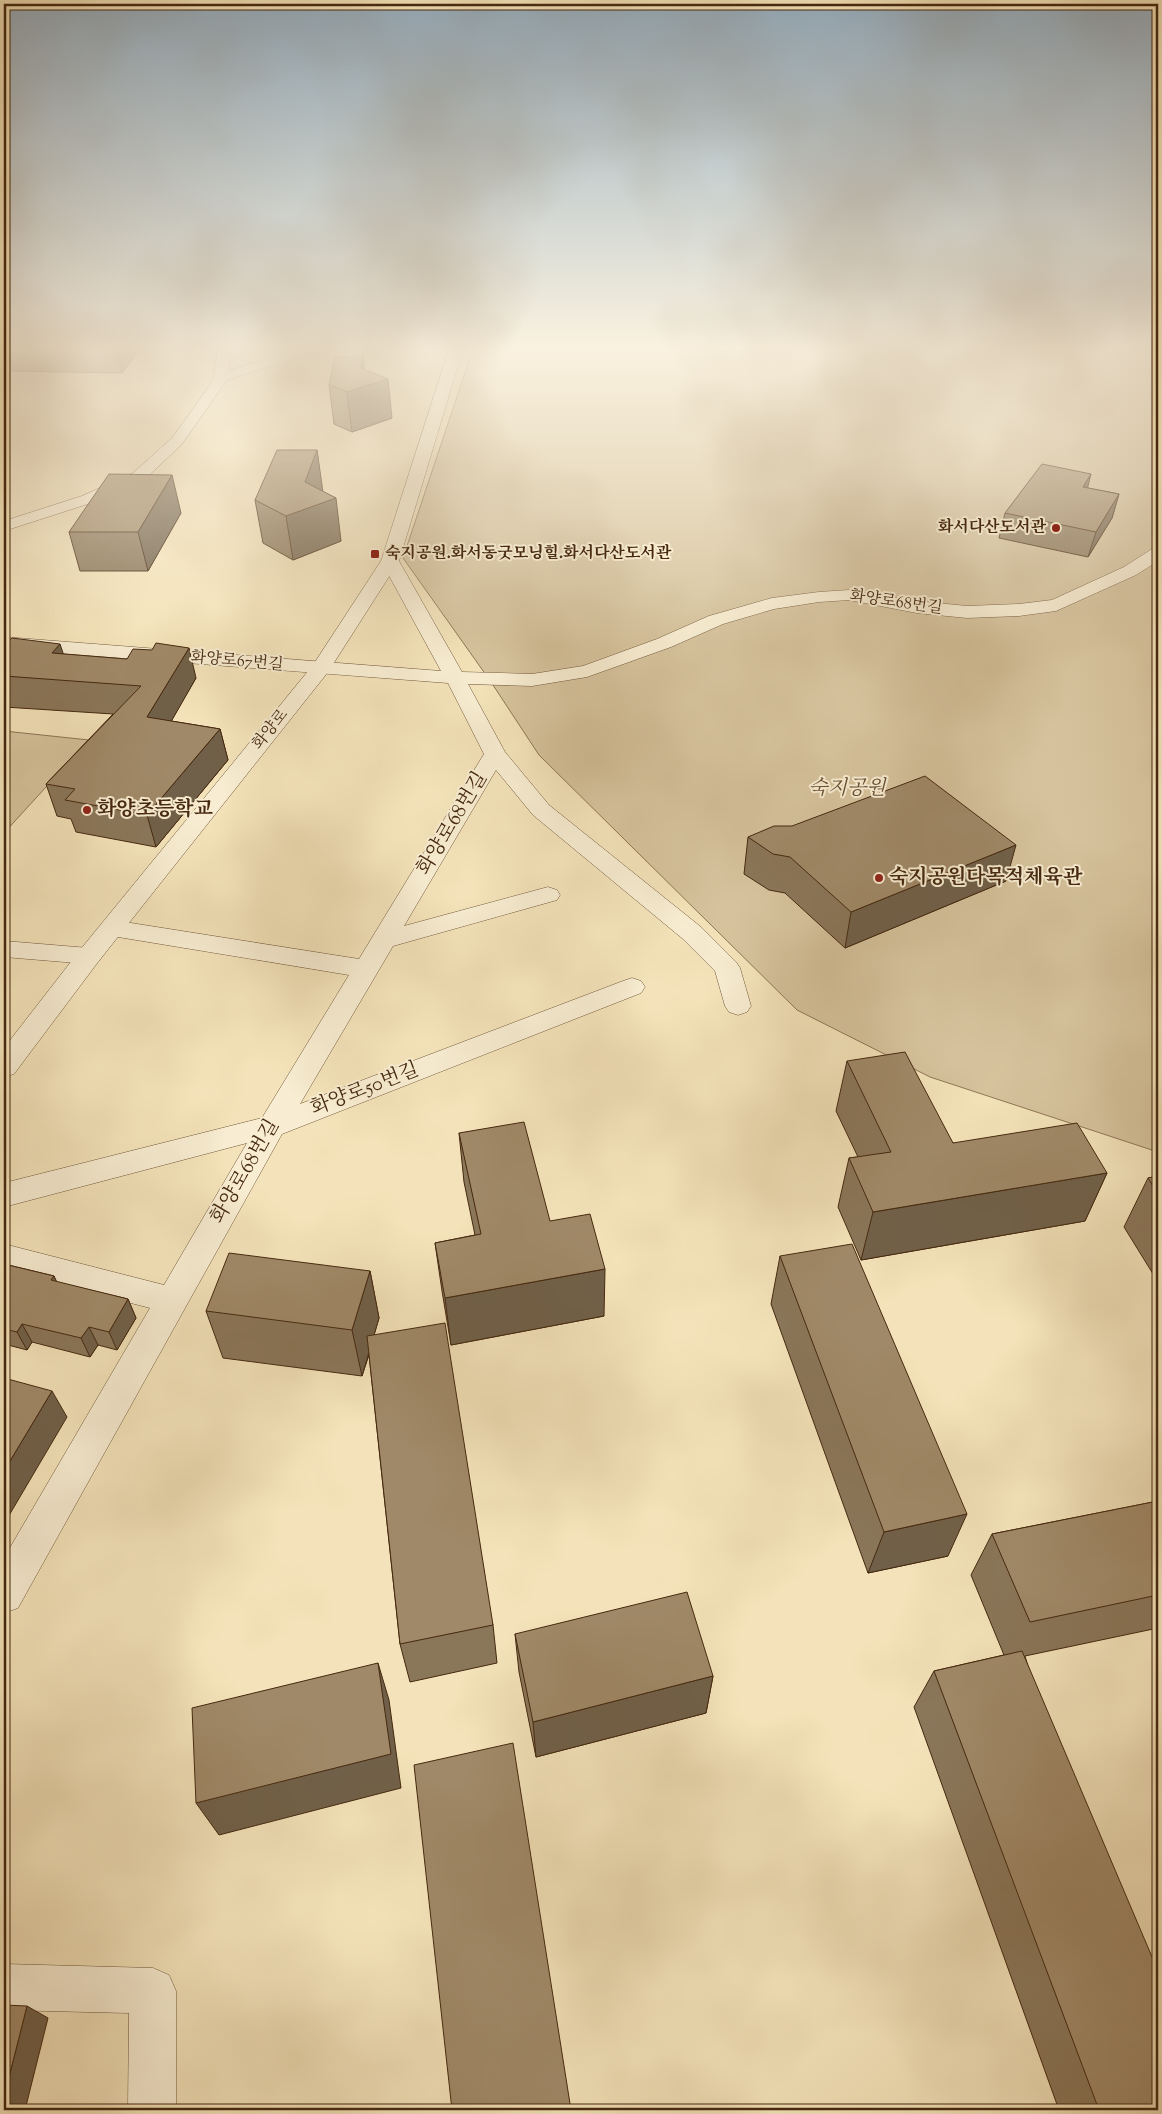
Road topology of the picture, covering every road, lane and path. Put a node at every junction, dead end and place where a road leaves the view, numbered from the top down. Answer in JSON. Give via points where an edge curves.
{"nodes":[{"id":1,"x":171,"y":448,"type":"edge"},
{"id":2,"x":425,"y":448,"type":"edge"},
{"id":3,"x":4,"y":526,"type":"edge"},
{"id":4,"x":1158,"y":553,"type":"edge"},
{"id":5,"x":390,"y":561,"type":"junction"},
{"id":6,"x":4,"y":643,"type":"edge"},
{"id":7,"x":321,"y":668,"type":"junction"},
{"id":8,"x":455,"y":678,"type":"junction"},
{"id":9,"x":496,"y":754,"type":"junction"},
{"id":10,"x":548,"y":896,"type":"dead end"},
{"id":11,"x":112,"y":928,"type":"junction"},
{"id":12,"x":384,"y":940,"type":"junction"},
{"id":13,"x":4,"y":949,"type":"edge"},
{"id":14,"x":89,"y":956,"type":"junction"},
{"id":15,"x":367,"y":970,"type":"junction"},
{"id":16,"x":632,"y":987,"type":"dead end"},
{"id":17,"x":738,"y":1006,"type":"dead end"},
{"id":18,"x":4,"y":1067,"type":"edge"},
{"id":19,"x":272,"y":1126,"type":"junction"},
{"id":20,"x":4,"y":1195,"type":"edge"},
{"id":21,"x":4,"y":1257,"type":"edge"},
{"id":22,"x":171,"y":1300,"type":"junction"},
{"id":23,"x":4,"y":1594,"type":"edge"},
{"id":24,"x":4,"y":1987,"type":"edge"},
{"id":25,"x":152,"y":2110,"type":"edge"}],
"edges":[{"from":1,"to":3,"type":"street","via":[[139,476],[88,499]]},
{"from":2,"to":5,"type":"street","name":"화양로"},
{"from":4,"to":8,"type":"street","name":"화양로68번길","via":[[1130,571],[1056,605],[967,612],[917,607],[849,594],[819,596],[772,604],[716,620],[664,643],[587,670],[532,680]]},
{"from":5,"to":7,"type":"street","name":"화양로"},
{"from":5,"to":8,"type":"street","name":"화양로68번길"},
{"from":6,"to":7,"type":"street","name":"화양로67번길"},
{"from":7,"to":8,"type":"street","name":"화양로68번길"},
{"from":7,"to":11,"type":"street","name":"화양로"},
{"from":8,"to":9,"type":"street","name":"화양로68번길"},
{"from":9,"to":12,"type":"street","name":"화양로68번길"},
{"from":9,"to":17,"type":"street","name":"화양로68번길","via":[[541,810],[692,933],[727,968]]},
{"from":10,"to":12,"type":"street"},
{"from":11,"to":14,"type":"street","name":"화양로"},
{"from":11,"to":15,"type":"street"},
{"from":12,"to":15,"type":"street","name":"화양로68번길"},
{"from":13,"to":14,"type":"street"},
{"from":14,"to":18,"type":"street","name":"화양로"},
{"from":15,"to":19,"type":"street","name":"화양로68번길"},
{"from":16,"to":19,"type":"street","name":"화양로50번길"},
{"from":19,"to":20,"type":"street","name":"화양로50번길"},
{"from":19,"to":22,"type":"street","name":"화양로68번길"},
{"from":21,"to":22,"type":"street"},
{"from":22,"to":23,"type":"street","name":"화양로68번길"},
{"from":24,"to":25,"type":"street","via":[[153,1991]]}]}
